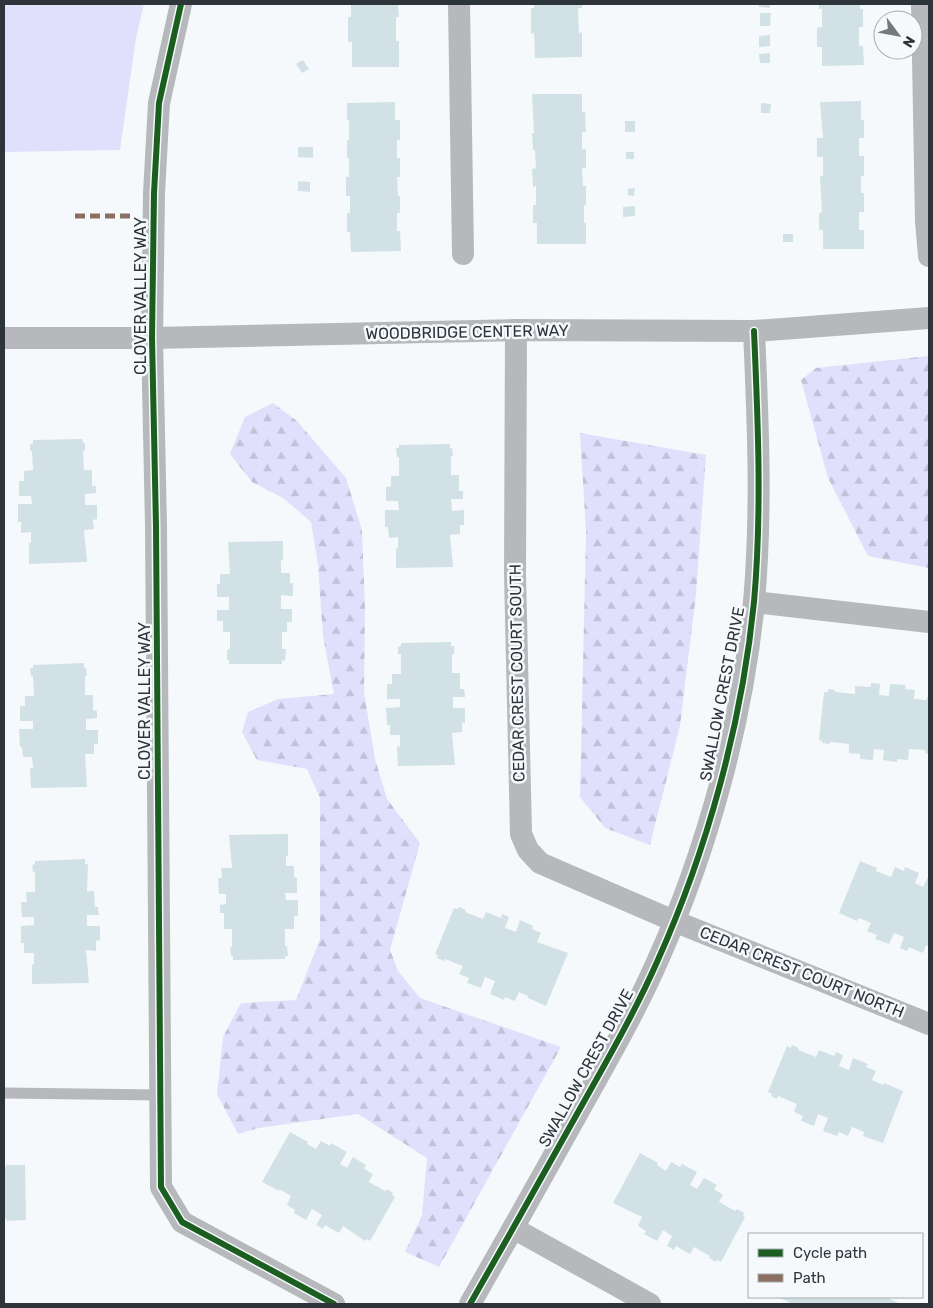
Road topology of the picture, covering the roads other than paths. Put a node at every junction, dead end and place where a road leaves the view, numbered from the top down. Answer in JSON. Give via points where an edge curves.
{"nodes":[{"id":1,"x":181,"y":4,"type":"edge"},
{"id":2,"x":459,"y":4,"type":"edge"},
{"id":3,"x":922,"y":4,"type":"edge"},
{"id":4,"x":463,"y":254,"type":"dead end"},
{"id":5,"x":929,"y":256,"type":"edge"},
{"id":6,"x":929,"y":318,"type":"edge"},
{"id":7,"x":516,"y":330,"type":"junction"},
{"id":8,"x":754,"y":331,"type":"junction"},
{"id":9,"x":4,"y":338,"type":"edge"},
{"id":10,"x":152,"y":338,"type":"junction"},
{"id":11,"x":754,"y":602,"type":"junction"},
{"id":12,"x":929,"y":622,"type":"edge"},
{"id":13,"x":674,"y":921,"type":"junction"},
{"id":14,"x":929,"y":1024,"type":"edge"},
{"id":15,"x":4,"y":1093,"type":"edge"},
{"id":16,"x":160,"y":1095,"type":"junction"},
{"id":17,"x":513,"y":1228,"type":"junction"},
{"id":18,"x":334,"y":1304,"type":"edge"},
{"id":19,"x":470,"y":1304,"type":"edge"},
{"id":20,"x":650,"y":1304,"type":"edge"}],
"edges":[{"from":1,"to":10,"type":"street","name":"CLOVER VALLEY WAY","via":[[159,103]]},
{"from":2,"to":4,"type":"street"},
{"from":3,"to":5,"type":"street"},
{"from":6,"to":8,"type":"street","name":"WOODBRIDGE CENTER WAY"},
{"from":7,"to":8,"type":"street","name":"WOODBRIDGE CENTER WAY"},
{"from":7,"to":10,"type":"street","name":"WOODBRIDGE CENTER WAY"},
{"from":7,"to":13,"type":"street","name":"CEDAR CREST COURT SOUTH","via":[[514,574],[521,834],[528,850],[540,863]]},
{"from":8,"to":11,"type":"street","name":"SWALLOW CREST DRIVE","via":[[758,487]]},
{"from":9,"to":10,"type":"street","name":"WOODBRIDGE CENTER WAY"},
{"from":10,"to":16,"type":"street","name":"CLOVER VALLEY WAY"},
{"from":11,"to":12,"type":"street"},
{"from":11,"to":13,"type":"street","name":"SWALLOW CREST DRIVE","via":[[731,740],[714,808]]},
{"from":13,"to":14,"type":"street","name":"CEDAR CREST COURT NORTH"},
{"from":13,"to":17,"type":"street","name":"SWALLOW CREST DRIVE","via":[[640,999]]},
{"from":15,"to":16,"type":"lane"},
{"from":16,"to":18,"type":"street","name":"CLOVER VALLEY WAY","via":[[161,1187],[182,1222]]},
{"from":17,"to":19,"type":"street","name":"SWALLOW CREST DRIVE"},
{"from":17,"to":20,"type":"street"}]}
